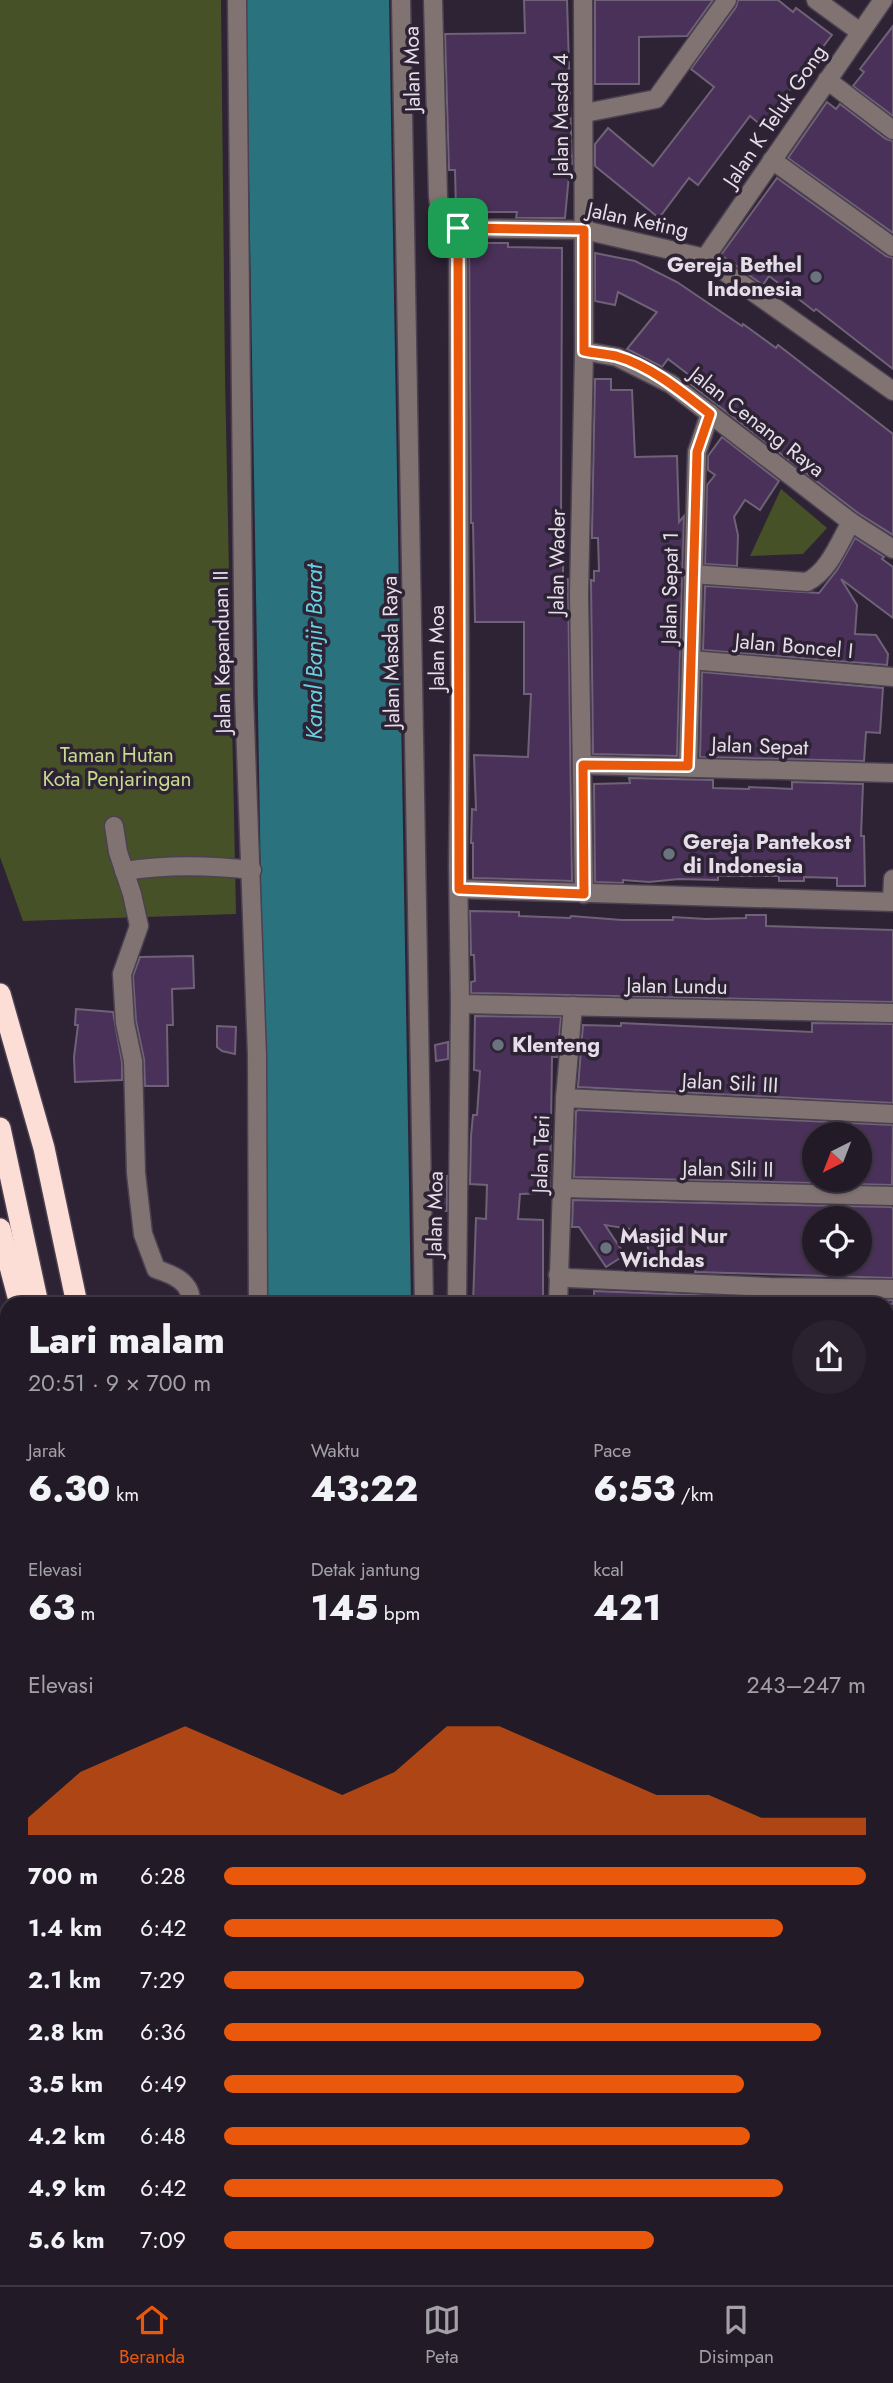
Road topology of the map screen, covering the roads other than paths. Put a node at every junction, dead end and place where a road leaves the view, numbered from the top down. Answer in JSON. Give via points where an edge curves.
{"nodes":[{"id":1,"x":237,"y":0,"type":"edge"},
{"id":2,"x":401,"y":0,"type":"edge"},
{"id":3,"x":433,"y":0,"type":"edge"},
{"id":4,"x":583,"y":0,"type":"edge"},
{"id":5,"x":727,"y":0,"type":"edge"},
{"id":6,"x":816,"y":0,"type":"edge"},
{"id":7,"x":883,"y":0,"type":"edge"},
{"id":8,"x":860,"y":32,"type":"junction"},
{"id":9,"x":827,"y":80,"type":"junction"},
{"id":10,"x":585,"y":113,"type":"junction"},
{"id":11,"x":893,"y":130,"type":"edge"},
{"id":12,"x":772,"y":160,"type":"junction"},
{"id":13,"x":458,"y":228,"type":"junction"},
{"id":14,"x":584,"y":230,"type":"junction"},
{"id":15,"x":893,"y":247,"type":"edge"},
{"id":16,"x":705,"y":258,"type":"junction"},
{"id":17,"x":584,"y":351,"type":"junction"},
{"id":18,"x":893,"y":391,"type":"edge"},
{"id":19,"x":710,"y":414,"type":"junction"},
{"id":20,"x":851,"y":522,"type":"junction"},
{"id":21,"x":893,"y":549,"type":"edge"},
{"id":22,"x":692,"y":574,"type":"junction"},
{"id":23,"x":691,"y":660,"type":"junction"},
{"id":24,"x":893,"y":677,"type":"edge"},
{"id":25,"x":583,"y":765,"type":"junction"},
{"id":26,"x":688,"y":766,"type":"junction"},
{"id":27,"x":893,"y":773,"type":"edge"},
{"id":28,"x":114,"y":826,"type":"dead end"},
{"id":29,"x":252,"y":870,"type":"junction"},
{"id":30,"x":124,"y":871,"type":"junction"},
{"id":31,"x":893,"y":879,"type":"edge"},
{"id":32,"x":459,"y":889,"type":"junction"},
{"id":33,"x":584,"y":894,"type":"junction"},
{"id":34,"x":892,"y":902,"type":"edge"},
{"id":35,"x":0,"y":994,"type":"edge"},
{"id":36,"x":460,"y":1004,"type":"junction"},
{"id":37,"x":573,"y":1006,"type":"junction"},
{"id":38,"x":893,"y":1013,"type":"edge"},
{"id":39,"x":565,"y":1098,"type":"junction"},
{"id":40,"x":893,"y":1114,"type":"edge"},
{"id":41,"x":0,"y":1128,"type":"edge"},
{"id":42,"x":563,"y":1188,"type":"junction"},
{"id":43,"x":893,"y":1196,"type":"edge"},
{"id":44,"x":0,"y":1229,"type":"edge"},
{"id":45,"x":558,"y":1275,"type":"junction"},
{"id":46,"x":893,"y":1289,"type":"edge"},
{"id":47,"x":18,"y":1297,"type":"edge"},
{"id":48,"x":36,"y":1297,"type":"edge"},
{"id":49,"x":76,"y":1297,"type":"edge"},
{"id":50,"x":191,"y":1297,"type":"edge"},
{"id":51,"x":258,"y":1297,"type":"edge"},
{"id":52,"x":424,"y":1297,"type":"edge"},
{"id":53,"x":457,"y":1297,"type":"edge"},
{"id":54,"x":558,"y":1297,"type":"edge"}],
"edges":[{"from":1,"to":29,"type":"street","name":"Jalan Kepanduan II","via":[[244,695]]},
{"from":2,"to":52,"type":"street","name":"Jalan Masda Raya"},
{"from":3,"to":13,"type":"street","name":"Jalan Moa","via":[[439,209],[451,226]]},
{"from":4,"to":10,"type":"street","name":"Jalan Masda 4"},
{"from":5,"to":10,"type":"street","via":[[656,99]]},
{"from":6,"to":8,"type":"street"},
{"from":7,"to":8,"type":"street","name":"Jalan K Teluk Gong"},
{"from":8,"to":9,"type":"street","name":"Jalan K Teluk Gong"},
{"from":9,"to":11,"type":"street"},
{"from":9,"to":12,"type":"street","name":"Jalan K Teluk Gong"},
{"from":10,"to":14,"type":"street","name":"Jalan Masda 4"},
{"from":12,"to":15,"type":"street"},
{"from":12,"to":16,"type":"street","name":"Jalan K Teluk Gong"},
{"from":13,"to":14,"type":"street","name":"Jalan Keting"},
{"from":13,"to":32,"type":"street","name":"Jalan Moa"},
{"from":14,"to":16,"type":"street","name":"Jalan Keting"},
{"from":14,"to":17,"type":"street","name":"Jalan Wader"},
{"from":16,"to":18,"type":"street","name":"Jalan Keting"},
{"from":17,"to":19,"type":"street","name":"Jalan Cenang Raya","via":[[617,357],[654,374]]},
{"from":17,"to":25,"type":"street","name":"Jalan Wader","via":[[579,594]]},
{"from":19,"to":20,"type":"street","name":"Jalan Cenang Raya"},
{"from":19,"to":22,"type":"street","name":"Jalan Sepat 1","via":[[697,452]]},
{"from":20,"to":21,"type":"street","name":"Jalan Cenang Raya"},
{"from":20,"to":22,"type":"street","via":[[825,568],[807,582]]},
{"from":22,"to":23,"type":"street","name":"Jalan Sepat 1"},
{"from":23,"to":24,"type":"street","name":"Jalan Boncel I"},
{"from":23,"to":26,"type":"street","name":"Jalan Sepat 1"},
{"from":25,"to":26,"type":"street","name":"Jalan Sepat"},
{"from":25,"to":33,"type":"street","name":"Jalan Wader"},
{"from":26,"to":27,"type":"street","name":"Jalan Sepat"},
{"from":28,"to":30,"type":"street"},
{"from":29,"to":30,"type":"street","via":[[208,865]]},
{"from":29,"to":51,"type":"street","name":"Jalan Kepanduan II"},
{"from":30,"to":50,"type":"street","via":[[139,926],[122,974],[133,1061],[143,1234],[156,1269],[179,1278]]},
{"from":31,"to":34,"type":"street"},
{"from":32,"to":33,"type":"street"},
{"from":32,"to":36,"type":"street","name":"Jalan Moa"},
{"from":33,"to":34,"type":"street"},
{"from":35,"to":49,"type":"highway","via":[[44,1148]]},
{"from":36,"to":37,"type":"street","name":"Jalan Lundu"},
{"from":36,"to":53,"type":"street","name":"Jalan Moa"},
{"from":37,"to":38,"type":"street","name":"Jalan Lundu"},
{"from":37,"to":39,"type":"street","name":"Jalan Teri"},
{"from":39,"to":40,"type":"street","name":"Jalan Sili III"},
{"from":39,"to":42,"type":"street","name":"Jalan Teri"},
{"from":41,"to":48,"type":"highway"},
{"from":42,"to":43,"type":"street","name":"Jalan Sili II"},
{"from":42,"to":45,"type":"street","name":"Jalan Teri"},
{"from":44,"to":47,"type":"highway"},
{"from":45,"to":46,"type":"street"},
{"from":45,"to":54,"type":"street","name":"Jalan Teri"}]}
